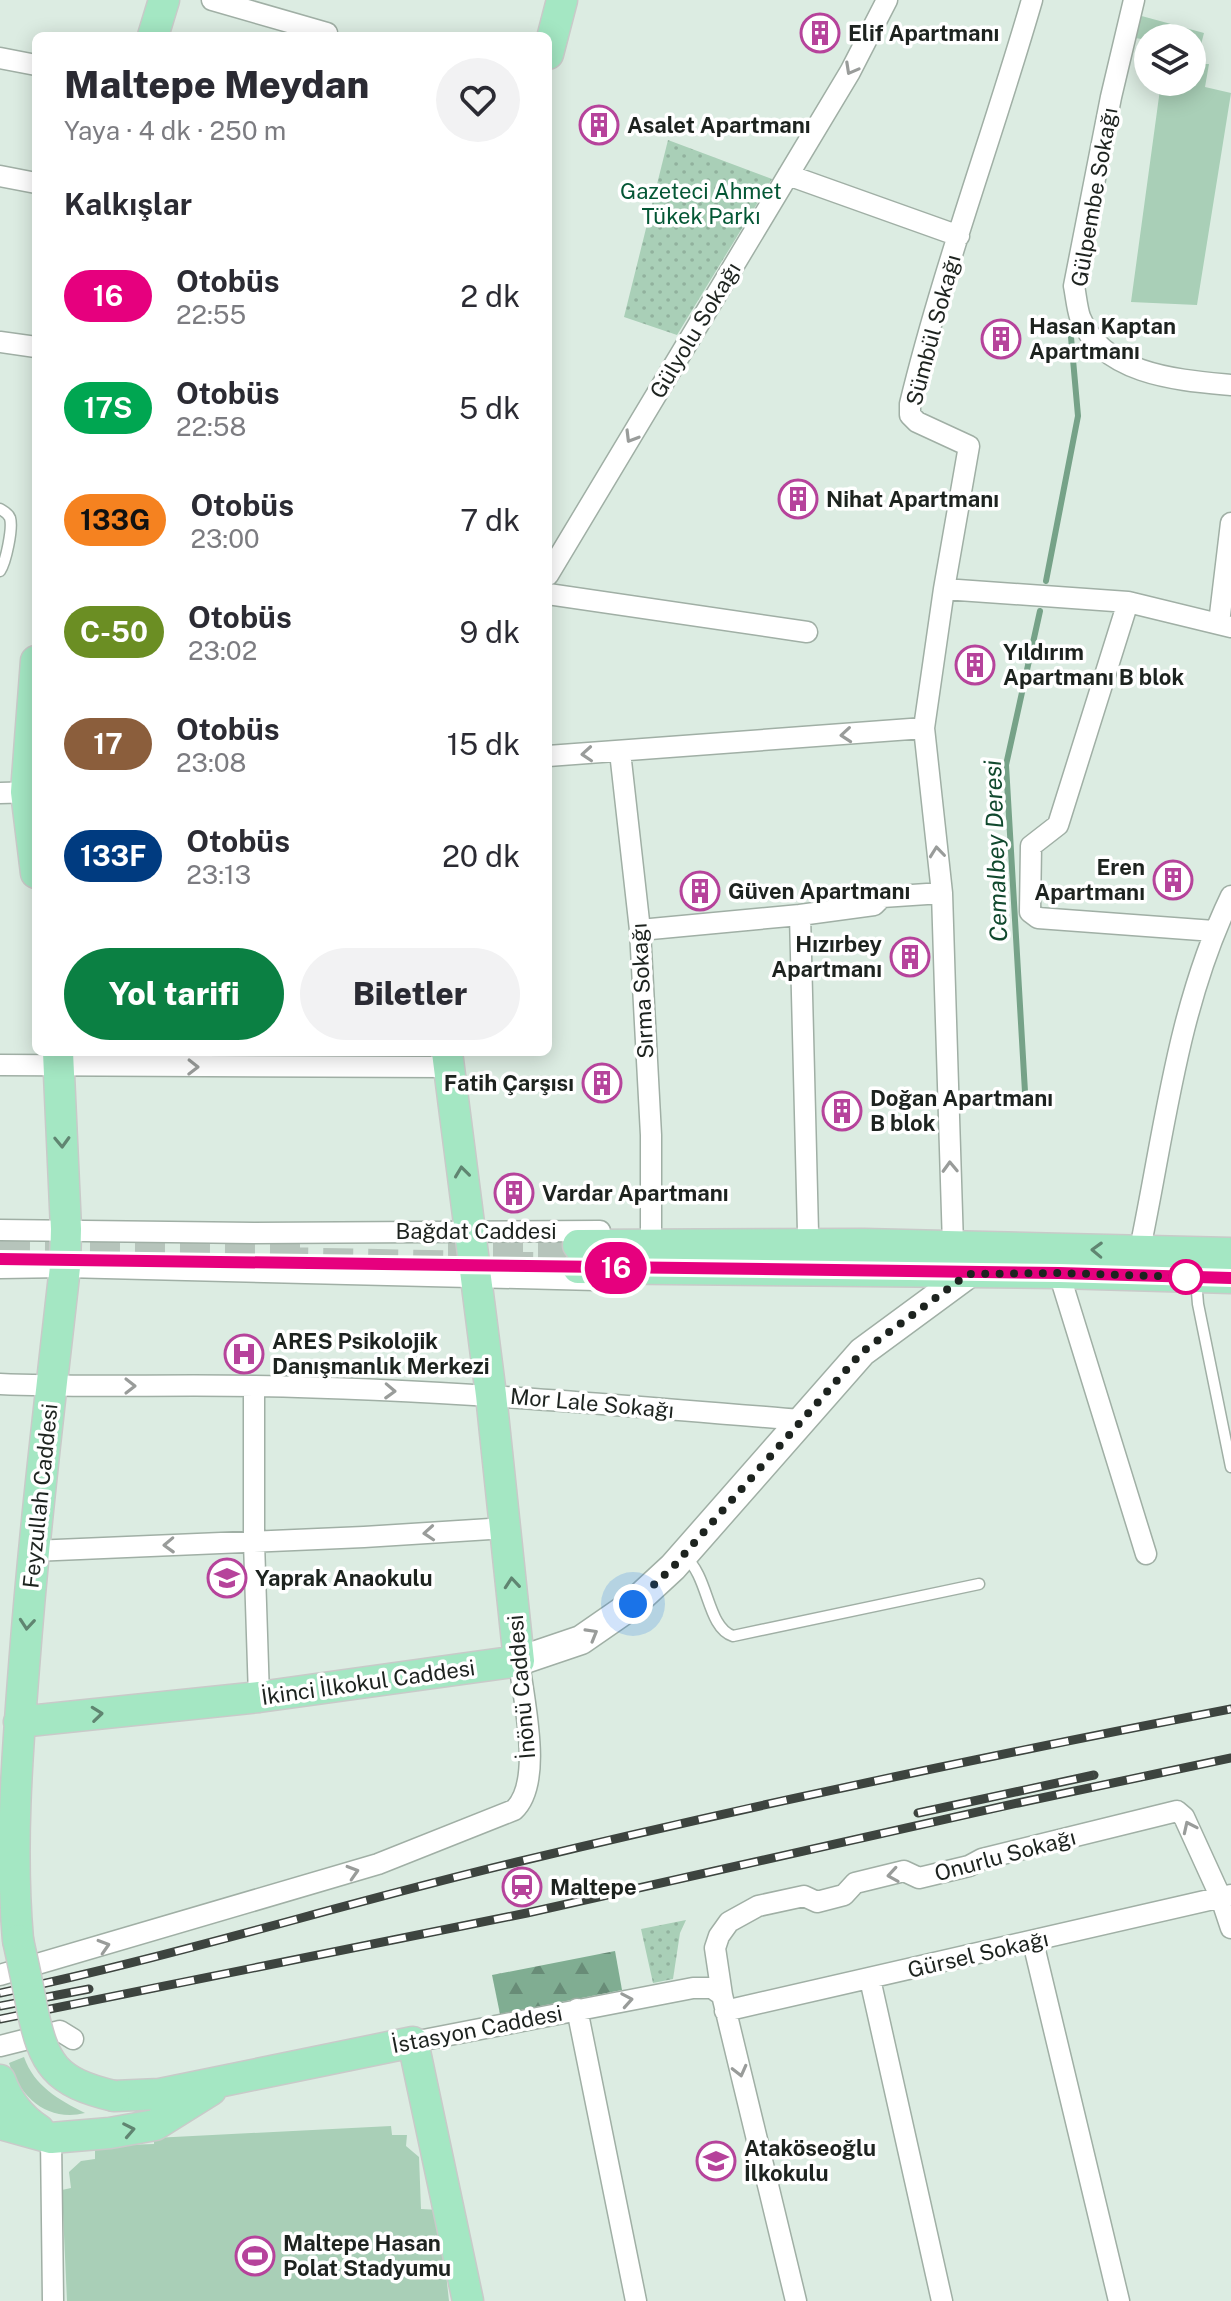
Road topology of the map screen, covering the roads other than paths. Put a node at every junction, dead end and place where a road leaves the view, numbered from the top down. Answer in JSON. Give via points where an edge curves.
{"nodes":[{"id":1,"x":164,"y":0,"type":"edge"},
{"id":2,"x":212,"y":0,"type":"edge"},
{"id":3,"x":562,"y":0,"type":"edge"},
{"id":4,"x":887,"y":0,"type":"edge"},
{"id":5,"x":1032,"y":0,"type":"edge"},
{"id":6,"x":1134,"y":0,"type":"edge"},
{"id":7,"x":154,"y":32,"type":"edge"},
{"id":8,"x":324,"y":32,"type":"edge"},
{"id":9,"x":552,"y":39,"type":"edge"},
{"id":10,"x":0,"y":58,"type":"edge"},
{"id":11,"x":32,"y":64,"type":"edge"},
{"id":12,"x":788,"y":175,"type":"junction"},
{"id":13,"x":0,"y":176,"type":"edge"},
{"id":14,"x":32,"y":182,"type":"edge"},
{"id":15,"x":959,"y":236,"type":"junction"},
{"id":16,"x":0,"y":342,"type":"edge"},
{"id":17,"x":32,"y":346,"type":"edge"},
{"id":18,"x":1231,"y":385,"type":"edge"},
{"id":19,"x":0,"y":509,"type":"edge"},
{"id":20,"x":1231,"y":523,"type":"edge"},
{"id":21,"x":4,"y":548,"type":"edge"},
{"id":22,"x":552,"y":568,"type":"edge"},
{"id":23,"x":0,"y":571,"type":"edge"},
{"id":24,"x":944,"y":589,"type":"junction"},
{"id":25,"x":552,"y":595,"type":"edge"},
{"id":26,"x":1128,"y":602,"type":"junction"},
{"id":27,"x":1225,"y":625,"type":"edge"},
{"id":28,"x":807,"y":632,"type":"dead end"},
{"id":29,"x":32,"y":696,"type":"edge"},
{"id":30,"x":924,"y":728,"type":"junction"},
{"id":31,"x":620,"y":752,"type":"junction"},
{"id":32,"x":552,"y":756,"type":"edge"},
{"id":33,"x":21,"y":792,"type":"edge"},
{"id":34,"x":32,"y":851,"type":"edge"},
{"id":35,"x":942,"y":893,"type":"junction"},
{"id":36,"x":1231,"y":896,"type":"edge"},
{"id":37,"x":800,"y":915,"type":"junction"},
{"id":38,"x":640,"y":930,"type":"junction"},
{"id":39,"x":1214,"y":931,"type":"junction"},
{"id":40,"x":58,"y":1058,"type":"edge"},
{"id":41,"x":448,"y":1060,"type":"edge"},
{"id":42,"x":0,"y":1065,"type":"edge"},
{"id":43,"x":66,"y":1229,"type":"junction"},
{"id":44,"x":0,"y":1230,"type":"edge"},
{"id":45,"x":469,"y":1231,"type":"junction"},
{"id":46,"x":651,"y":1231,"type":"junction"},
{"id":47,"x":808,"y":1232,"type":"junction"},
{"id":48,"x":953,"y":1239,"type":"junction"},
{"id":49,"x":1231,"y":1253,"type":"edge"},
{"id":50,"x":1136,"y":1264,"type":"junction"},
{"id":51,"x":65,"y":1267,"type":"junction"},
{"id":52,"x":0,"y":1268,"type":"edge"},
{"id":53,"x":654,"y":1269,"type":"junction"},
{"id":54,"x":1059,"y":1273,"type":"junction"},
{"id":55,"x":968,"y":1274,"type":"junction"},
{"id":56,"x":1196,"y":1277,"type":"junction"},
{"id":57,"x":475,"y":1278,"type":"junction"},
{"id":58,"x":1231,"y":1278,"type":"edge"},
{"id":59,"x":0,"y":1384,"type":"edge"},
{"id":60,"x":254,"y":1386,"type":"junction"},
{"id":61,"x":52,"y":1387,"type":"junction"},
{"id":62,"x":491,"y":1395,"type":"junction"},
{"id":63,"x":801,"y":1420,"type":"junction"},
{"id":64,"x":1231,"y":1467,"type":"edge"},
{"id":65,"x":506,"y":1528,"type":"junction"},
{"id":66,"x":254,"y":1542,"type":"junction"},
{"id":67,"x":33,"y":1551,"type":"junction"},
{"id":68,"x":1146,"y":1554,"type":"dead end"},
{"id":69,"x":683,"y":1555,"type":"junction"},
{"id":70,"x":979,"y":1584,"type":"dead end"},
{"id":71,"x":519,"y":1661,"type":"junction"},
{"id":72,"x":259,"y":1697,"type":"junction"},
{"id":73,"x":10,"y":1721,"type":"edge"},
{"id":74,"x":15,"y":1822,"type":"junction"},
{"id":75,"x":0,"y":1871,"type":"edge"},
{"id":76,"x":1226,"y":1897,"type":"edge"},
{"id":77,"x":1231,"y":1928,"type":"edge"},
{"id":78,"x":1033,"y":1942,"type":"junction"},
{"id":79,"x":24,"y":1954,"type":"junction"},
{"id":80,"x":0,"y":1975,"type":"edge"},
{"id":81,"x":870,"y":1979,"type":"junction"},
{"id":82,"x":724,"y":2003,"type":"junction"},
{"id":83,"x":577,"y":2009,"type":"junction"},
{"id":84,"x":73,"y":2039,"type":"dead end"},
{"id":85,"x":413,"y":2042,"type":"junction"},
{"id":86,"x":0,"y":2046,"type":"edge"},
{"id":87,"x":230,"y":2078,"type":"junction"},
{"id":88,"x":0,"y":2080,"type":"edge"},
{"id":89,"x":0,"y":2124,"type":"edge"},
{"id":90,"x":51,"y":2138,"type":"junction"},
{"id":91,"x":53,"y":2301,"type":"edge"},
{"id":92,"x":468,"y":2301,"type":"edge"},
{"id":93,"x":636,"y":2301,"type":"edge"},
{"id":94,"x":796,"y":2301,"type":"edge"},
{"id":95,"x":942,"y":2301,"type":"edge"},
{"id":96,"x":1119,"y":2301,"type":"edge"}],
"edges":[{"from":1,"to":7,"type":"main road"},
{"from":2,"to":8,"type":"street"},
{"from":3,"to":9,"type":"main road"},
{"from":4,"to":12,"type":"street","name":"Gülyolu Sokağı","one_way":true},
{"from":5,"to":15,"type":"street","name":"Sümbül Sokağı"},
{"from":6,"to":18,"type":"street","name":"Gülpembe Sokağı","via":[[1074,286],[1080,317],[1100,347],[1148,372]]},
{"from":10,"to":11,"type":"street"},
{"from":12,"to":15,"type":"street"},
{"from":12,"to":22,"type":"street","name":"Gülyolu Sokağı","one_way":true},
{"from":13,"to":14,"type":"street"},
{"from":15,"to":24,"type":"street","name":"Sümbül Sokağı","via":[[928,332],[910,415],[969,446]]},
{"from":16,"to":17,"type":"street"},
{"from":19,"to":21,"type":"lane","via":[[11,521]]},
{"from":20,"to":27,"type":"street"},
{"from":21,"to":23,"type":"lane","via":[[6,563]]},
{"from":24,"to":26,"type":"street"},
{"from":24,"to":30,"type":"street","name":"Sümbül Sokağı"},
{"from":25,"to":28,"type":"street"},
{"from":26,"to":27,"type":"street"},
{"from":26,"to":39,"type":"street","via":[[1058,825],[1031,846],[1030,912],[1038,918]]},
{"from":29,"to":33,"type":"main road"},
{"from":30,"to":31,"type":"street","one_way":true},
{"from":35,"to":30,"type":"street","name":"Sümbül Sokağı","one_way":true},
{"from":31,"to":32,"type":"street","one_way":true},
{"from":31,"to":38,"type":"street","name":"Sırma Sokağı"},
{"from":33,"to":34,"type":"main road"},
{"from":35,"to":37,"type":"street","via":[[882,897],[874,905]]},
{"from":48,"to":35,"type":"street","name":"Sümbül Sokağı","one_way":true},
{"from":36,"to":39,"type":"street"},
{"from":37,"to":38,"type":"street"},
{"from":37,"to":47,"type":"street"},
{"from":38,"to":46,"type":"street","name":"Sırma Sokağı"},
{"from":39,"to":50,"type":"street","via":[[1177,1049]]},
{"from":40,"to":41,"type":"street","one_way":true,"via":[[229,1067]]},
{"from":40,"to":42,"type":"street"},
{"from":40,"to":43,"type":"main road","name":"Feyzullah Caddesi","one_way":true},
{"from":45,"to":41,"type":"main road","name":"İnönü Caddesi","one_way":true},
{"from":43,"to":44,"type":"street","name":"Bağdat Caddesi"},
{"from":43,"to":45,"type":"street","name":"Bağdat Caddesi"},
{"from":43,"to":51,"type":"main road","name":"Feyzullah Caddesi"},
{"from":45,"to":46,"type":"street","name":"Bağdat Caddesi"},
{"from":45,"to":57,"type":"main road","name":"İnönü Caddesi"},
{"from":46,"to":47,"type":"street","name":"Bağdat Caddesi"},
{"from":47,"to":48,"type":"street","name":"Bağdat Caddesi"},
{"from":50,"to":48,"type":"main road","name":"Bağdat Caddesi","one_way":true},
{"from":48,"to":53,"type":"main road","name":"Bağdat Caddesi","via":[[578,1257]]},
{"from":49,"to":50,"type":"main road","name":"Bağdat Caddesi"},
{"from":50,"to":54,"type":"main road","name":"Bağdat Caddesi"},
{"from":50,"to":56,"type":"main road","name":"Bağdat Caddesi"},
{"from":51,"to":52,"type":"street","name":"Bağdat Caddesi"},
{"from":51,"to":57,"type":"street","name":"Bağdat Caddesi"},
{"from":51,"to":61,"type":"main road","name":"Feyzullah Caddesi"},
{"from":53,"to":55,"type":"main road","name":"Bağdat Caddesi"},
{"from":53,"to":57,"type":"street","name":"Bağdat Caddesi","via":[[647,1281]]},
{"from":54,"to":55,"type":"main road","name":"Bağdat Caddesi"},
{"from":54,"to":68,"type":"street"},
{"from":55,"to":63,"type":"street","name":"İkinci İlkokul Caddesi","via":[[862,1352]]},
{"from":56,"to":58,"type":"main road","name":"Bağdat Caddesi"},
{"from":56,"to":64,"type":"lane"},
{"from":57,"to":62,"type":"main road","name":"İnönü Caddesi"},
{"from":59,"to":61,"type":"street","name":"Mor Lale Sokağı"},
{"from":61,"to":60,"type":"street","name":"Mor Lale Sokağı","one_way":true},
{"from":60,"to":62,"type":"street","name":"Mor Lale Sokağı","one_way":true},
{"from":60,"to":66,"type":"street"},
{"from":61,"to":67,"type":"main road","name":"Feyzullah Caddesi"},
{"from":62,"to":63,"type":"street","name":"Mor Lale Sokağı"},
{"from":62,"to":65,"type":"main road","name":"İnönü Caddesi"},
{"from":63,"to":69,"type":"street","name":"İkinci İlkokul Caddesi"},
{"from":65,"to":66,"type":"street","one_way":true},
{"from":71,"to":65,"type":"main road","name":"İnönü Caddesi","one_way":true},
{"from":66,"to":67,"type":"street","one_way":true},
{"from":66,"to":72,"type":"street"},
{"from":67,"to":73,"type":"main road","name":"Feyzullah Caddesi","one_way":true},
{"from":69,"to":70,"type":"lane","via":[[699,1573],[719,1625],[733,1636]]},
{"from":71,"to":69,"type":"street","name":"İkinci İlkokul Caddesi","one_way":true,"via":[[561,1649],[602,1628]]},
{"from":71,"to":72,"type":"main road","name":"İkinci İlkokul Caddesi"},
{"from":79,"to":71,"type":"street","name":"İnönü Caddesi","one_way":true,"via":[[378,1864],[514,1810],[526,1794],[529,1772]]},
{"from":73,"to":72,"type":"main road","name":"İkinci İlkokul Caddesi","one_way":true},
{"from":73,"to":74,"type":"main road","name":"Feyzullah Caddesi"},
{"from":74,"to":75,"type":"main road"},
{"from":74,"to":79,"type":"main road","name":"Feyzullah Caddesi","via":[[14,1897]]},
{"from":76,"to":77,"type":"street"},
{"from":76,"to":78,"type":"street","name":"Gürsel Sokağı"},
{"from":76,"to":82,"type":"street","name":"Onurlu Sokağı","one_way":true,"via":[[1184,1817],[1173,1811],[919,1878],[904,1871],[855,1883],[844,1895],[817,1902],[804,1896],[758,1906],[729,1922],[719,1936],[715,1948]]},
{"from":78,"to":81,"type":"street","name":"Gürsel Sokağı"},
{"from":78,"to":96,"type":"street"},
{"from":79,"to":80,"type":"street","name":"İnönü Caddesi"},
{"from":79,"to":87,"type":"main road","name":"Feyzullah Caddesi","bridge":true,"via":[[39,2044],[51,2065],[69,2079],[114,2096],[160,2094]]},
{"from":81,"to":82,"type":"street","name":"Gürsel Sokağı"},
{"from":81,"to":95,"type":"street"},
{"from":83,"to":82,"type":"street","name":"İstasyon Caddesi","one_way":true,"via":[[703,1987],[718,1990]]},
{"from":82,"to":94,"type":"street","one_way":true},
{"from":83,"to":85,"type":"street","name":"İstasyon Caddesi"},
{"from":83,"to":93,"type":"street"},
{"from":84,"to":86,"type":"street","via":[[60,2031]]},
{"from":85,"to":87,"type":"main road","name":"İstasyon Caddesi"},
{"from":85,"to":92,"type":"main road"},
{"from":90,"to":87,"type":"main road","one_way":true,"via":[[155,2125]]},
{"from":88,"to":90,"type":"main road","via":[[17,2112]]},
{"from":89,"to":90,"type":"main road"},
{"from":90,"to":91,"type":"street"}]}
